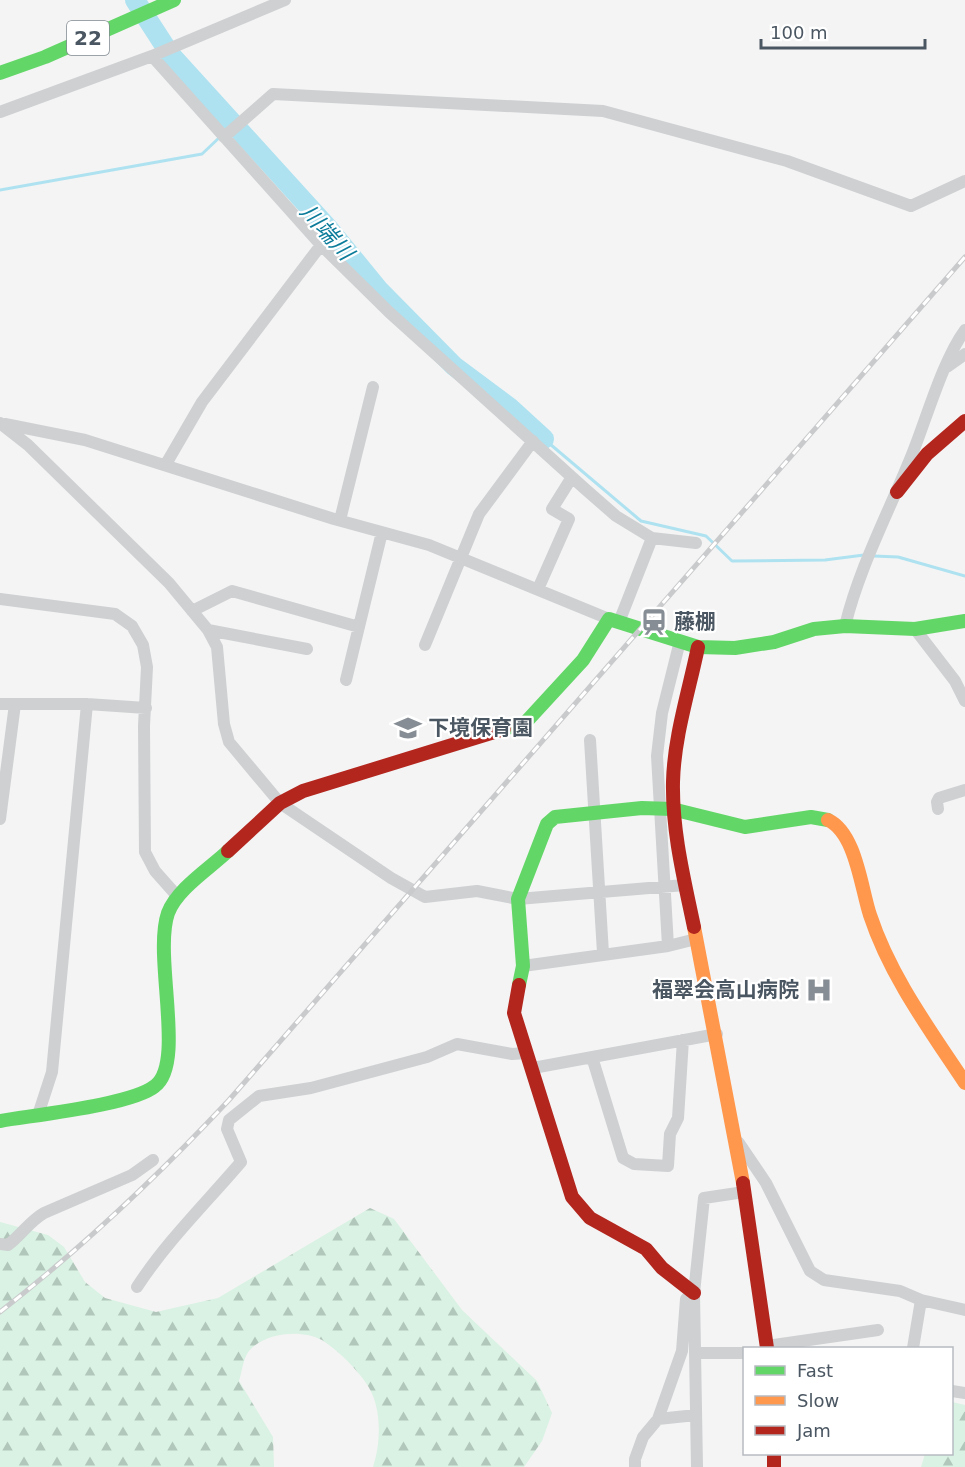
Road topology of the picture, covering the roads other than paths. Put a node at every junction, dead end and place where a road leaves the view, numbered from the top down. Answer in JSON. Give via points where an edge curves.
{"nodes":[{"id":1,"x":174,"y":0,"type":"edge"},
{"id":2,"x":285,"y":0,"type":"edge"},
{"id":3,"x":152,"y":56,"type":"junction"},
{"id":4,"x":0,"y":73,"type":"edge"},
{"id":5,"x":0,"y":112,"type":"edge"},
{"id":6,"x":224,"y":137,"type":"junction"},
{"id":7,"x":965,"y":180,"type":"edge"},
{"id":8,"x":321,"y":245,"type":"junction"},
{"id":9,"x":965,"y":330,"type":"edge"},
{"id":10,"x":965,"y":354,"type":"edge"},
{"id":11,"x":946,"y":368,"type":"junction"},
{"id":12,"x":373,"y":387,"type":"dead end"},
{"id":13,"x":965,"y":422,"type":"edge"},
{"id":14,"x":0,"y":423,"type":"edge"},
{"id":15,"x":533,"y":441,"type":"junction"},
{"id":16,"x":166,"y":464,"type":"junction"},
{"id":17,"x":572,"y":477,"type":"junction"},
{"id":18,"x":897,"y":492,"type":"junction"},
{"id":19,"x":340,"y":520,"type":"junction"},
{"id":20,"x":382,"y":532,"type":"junction"},
{"id":21,"x":652,"y":538,"type":"junction"},
{"id":22,"x":696,"y":543,"type":"dead end"},
{"id":23,"x":461,"y":557,"type":"junction"},
{"id":24,"x":538,"y":589,"type":"junction"},
{"id":25,"x":0,"y":599,"type":"edge"},
{"id":26,"x":192,"y":611,"type":"junction"},
{"id":27,"x":614,"y":620,"type":"junction"},
{"id":28,"x":965,"y":621,"type":"edge"},
{"id":29,"x":845,"y":626,"type":"junction"},
{"id":30,"x":359,"y":627,"type":"junction"},
{"id":31,"x":915,"y":629,"type":"junction"},
{"id":32,"x":208,"y":630,"type":"junction"},
{"id":33,"x":680,"y":641,"type":"junction"},
{"id":34,"x":425,"y":645,"type":"dead end"},
{"id":35,"x":698,"y":647,"type":"junction"},
{"id":36,"x":307,"y":649,"type":"dead end"},
{"id":37,"x":346,"y":680,"type":"dead end"},
{"id":38,"x":965,"y":701,"type":"edge"},
{"id":39,"x":15,"y":704,"type":"junction"},
{"id":40,"x":87,"y":704,"type":"junction"},
{"id":41,"x":0,"y":705,"type":"edge"},
{"id":42,"x":146,"y":708,"type":"junction"},
{"id":43,"x":590,"y":740,"type":"dead end"},
{"id":44,"x":965,"y":790,"type":"edge"},
{"id":45,"x":280,"y":803,"type":"junction"},
{"id":46,"x":658,"y":809,"type":"junction"},
{"id":47,"x":674,"y":809,"type":"junction"},
{"id":48,"x":938,"y":809,"type":"dead end"},
{"id":49,"x":593,"y":810,"type":"junction"},
{"id":50,"x":0,"y":819,"type":"edge"},
{"id":51,"x":685,"y":885,"type":"junction"},
{"id":52,"x":663,"y":886,"type":"junction"},
{"id":53,"x":597,"y":892,"type":"junction"},
{"id":54,"x":178,"y":897,"type":"junction"},
{"id":55,"x":518,"y":899,"type":"junction"},
{"id":56,"x":696,"y":939,"type":"junction"},
{"id":57,"x":668,"y":946,"type":"junction"},
{"id":58,"x":603,"y":953,"type":"junction"},
{"id":59,"x":523,"y":966,"type":"junction"},
{"id":60,"x":717,"y":1034,"type":"junction"},
{"id":61,"x":683,"y":1040,"type":"junction"},
{"id":62,"x":527,"y":1053,"type":"junction"},
{"id":63,"x":592,"y":1057,"type":"junction"},
{"id":64,"x":533,"y":1068,"type":"junction"},
{"id":65,"x":965,"y":1083,"type":"edge"},
{"id":66,"x":38,"y":1114,"type":"junction"},
{"id":67,"x":1,"y":1122,"type":"edge"},
{"id":68,"x":738,"y":1141,"type":"junction"},
{"id":69,"x":153,"y":1160,"type":"dead end"},
{"id":70,"x":744,"y":1192,"type":"junction"},
{"id":71,"x":0,"y":1244,"type":"edge"},
{"id":72,"x":137,"y":1287,"type":"dead end"},
{"id":73,"x":694,"y":1293,"type":"junction"},
{"id":74,"x":921,"y":1300,"type":"junction"},
{"id":75,"x":965,"y":1310,"type":"edge"},
{"id":76,"x":878,"y":1330,"type":"dead end"},
{"id":77,"x":767,"y":1347,"type":"edge"},
{"id":78,"x":913,"y":1347,"type":"edge"},
{"id":79,"x":695,"y":1353,"type":"junction"},
{"id":80,"x":743,"y":1353,"type":"edge"},
{"id":81,"x":696,"y":1415,"type":"junction"},
{"id":82,"x":658,"y":1419,"type":"junction"},
{"id":83,"x":635,"y":1467,"type":"edge"},
{"id":84,"x":697,"y":1467,"type":"edge"}],
"edges":[{"from":1,"to":4,"type":"street","number":"22"},
{"from":2,"to":3,"type":"street"},
{"from":3,"to":5,"type":"street"},
{"from":3,"to":6,"type":"street"},
{"from":6,"to":7,"type":"street","via":[[273,94],[603,111],[787,161],[911,206]]},
{"from":6,"to":8,"type":"street"},
{"from":8,"to":15,"type":"street","via":[[389,312]]},
{"from":8,"to":16,"type":"street","via":[[202,402]]},
{"from":9,"to":11,"type":"street"},
{"from":10,"to":11,"type":"street"},
{"from":11,"to":18,"type":"street"},
{"from":12,"to":19,"type":"street"},
{"from":13,"to":18,"type":"street","via":[[932,447],[911,469]]},
{"from":14,"to":16,"type":"street","via":[[85,440]]},
{"from":14,"to":26,"type":"street","via":[[28,445],[169,583]]},
{"from":15,"to":17,"type":"street"},
{"from":15,"to":23,"type":"street","via":[[479,514]]},
{"from":16,"to":19,"type":"street"},
{"from":17,"to":21,"type":"street","via":[[616,516]]},
{"from":17,"to":24,"type":"street","via":[[552,509],[569,519]]},
{"from":18,"to":29,"type":"street","via":[[867,556]]},
{"from":19,"to":20,"type":"street"},
{"from":20,"to":23,"type":"street"},
{"from":20,"to":30,"type":"street"},
{"from":21,"to":22,"type":"street"},
{"from":21,"to":27,"type":"street"},
{"from":23,"to":24,"type":"street"},
{"from":23,"to":34,"type":"street"},
{"from":24,"to":27,"type":"street"},
{"from":25,"to":42,"type":"street","via":[[115,614],[132,626],[143,645],[147,667]]},
{"from":26,"to":30,"type":"street","via":[[232,591]]},
{"from":26,"to":32,"type":"street"},
{"from":27,"to":33,"type":"street"},
{"from":27,"to":45,"type":"street","via":[[526,722],[303,791]]},
{"from":28,"to":31,"type":"street"},
{"from":29,"to":31,"type":"street"},
{"from":29,"to":35,"type":"street","via":[[814,629],[774,642],[735,648]]},
{"from":30,"to":37,"type":"street"},
{"from":31,"to":38,"type":"street","via":[[955,681]]},
{"from":32,"to":36,"type":"street"},
{"from":32,"to":45,"type":"street","via":[[217,647],[230,742]]},
{"from":33,"to":35,"type":"street"},
{"from":33,"to":46,"type":"street","via":[[662,713],[657,756]]},
{"from":35,"to":47,"type":"street","via":[[676,749]]},
{"from":39,"to":40,"type":"street"},
{"from":39,"to":41,"type":"street"},
{"from":39,"to":50,"type":"street"},
{"from":40,"to":42,"type":"street"},
{"from":40,"to":66,"type":"street","via":[[51,1072]]},
{"from":42,"to":54,"type":"street","via":[[145,852],[155,871]]},
{"from":43,"to":49,"type":"street"},
{"from":44,"to":48,"type":"street","via":[[939,798]]},
{"from":45,"to":54,"type":"street"},
{"from":45,"to":55,"type":"street","via":[[425,897],[477,891]]},
{"from":46,"to":47,"type":"street"},
{"from":46,"to":49,"type":"street"},
{"from":46,"to":52,"type":"street"},
{"from":47,"to":51,"type":"street"},
{"from":47,"to":65,"type":"street","via":[[734,825],[757,827],[813,818],[829,820],[838,828],[848,845],[873,926],[898,976]]},
{"from":49,"to":53,"type":"street"},
{"from":49,"to":55,"type":"street","via":[[555,817],[547,824]]},
{"from":51,"to":52,"type":"street"},
{"from":51,"to":56,"type":"street"},
{"from":52,"to":53,"type":"street"},
{"from":52,"to":57,"type":"street"},
{"from":53,"to":55,"type":"street"},
{"from":53,"to":58,"type":"street"},
{"from":54,"to":66,"type":"street","via":[[165,924],[162,951],[170,1049],[166,1073],[146,1094]]},
{"from":55,"to":59,"type":"street"},
{"from":56,"to":57,"type":"street"},
{"from":56,"to":60,"type":"street"},
{"from":57,"to":58,"type":"street"},
{"from":58,"to":59,"type":"street"},
{"from":59,"to":62,"type":"street","via":[[514,1013]]},
{"from":60,"to":61,"type":"street"},
{"from":60,"to":68,"type":"street"},
{"from":61,"to":63,"type":"street"},
{"from":61,"to":63,"type":"street","via":[[678,1118],[670,1134],[668,1166],[634,1164],[623,1158]]},
{"from":62,"to":64,"type":"street"},
{"from":62,"to":72,"type":"street","via":[[457,1044],[417,1060],[311,1088],[259,1096],[229,1120],[227,1129],[241,1162],[156,1257]]},
{"from":63,"to":64,"type":"street"},
{"from":64,"to":73,"type":"street","via":[[572,1197],[590,1218],[646,1249],[662,1268]]},
{"from":66,"to":67,"type":"street"},
{"from":68,"to":70,"type":"street"},
{"from":68,"to":74,"type":"street","via":[[766,1183],[810,1271],[824,1280],[900,1291]]},
{"from":69,"to":71,"type":"street","via":[[132,1175],[44,1213],[8,1245]]},
{"from":70,"to":73,"type":"street","via":[[705,1198]]},
{"from":70,"to":77,"type":"street"},
{"from":73,"to":79,"type":"street"},
{"from":73,"to":82,"type":"street","via":[[686,1299],[682,1351]]},
{"from":74,"to":75,"type":"street"},
{"from":74,"to":78,"type":"street"},
{"from":76,"to":77,"type":"street"},
{"from":79,"to":80,"type":"street"},
{"from":79,"to":81,"type":"street"},
{"from":81,"to":82,"type":"street"},
{"from":81,"to":84,"type":"street"},
{"from":82,"to":83,"type":"street","via":[[643,1437]]}]}
